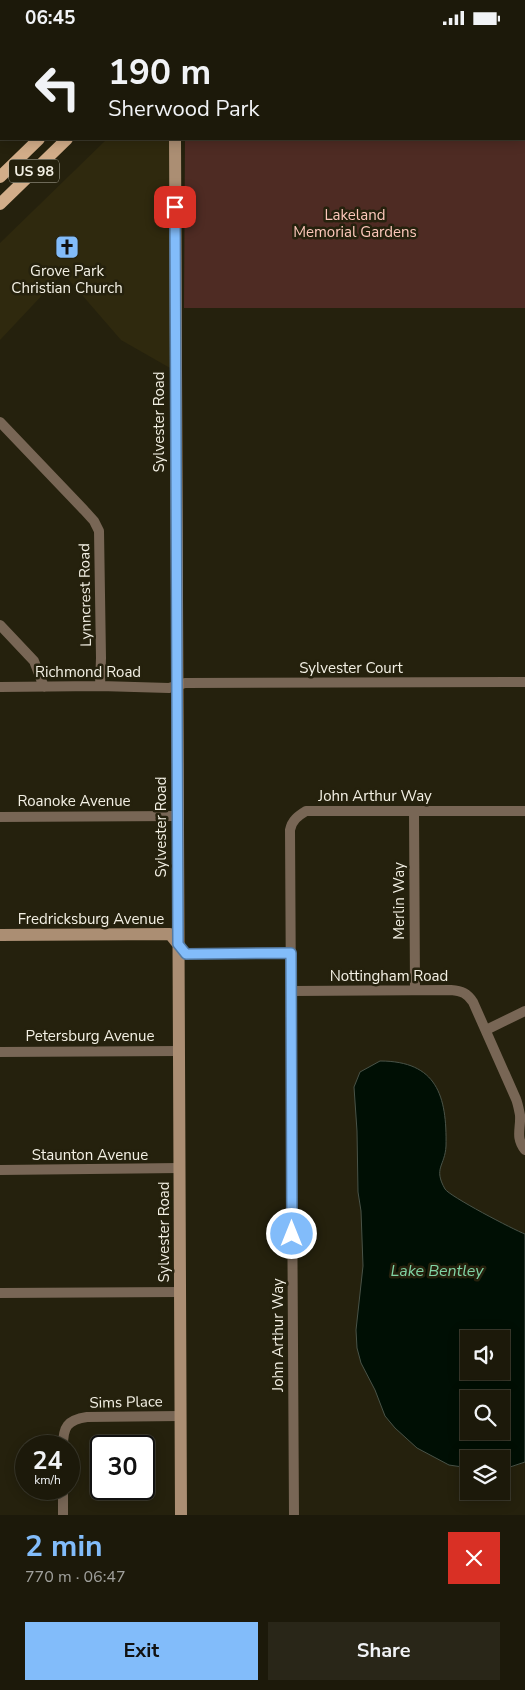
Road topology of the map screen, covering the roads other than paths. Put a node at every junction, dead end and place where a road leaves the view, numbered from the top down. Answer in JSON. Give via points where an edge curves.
{"nodes":[{"id":1,"x":38,"y":140,"type":"edge"},
{"id":2,"x":66,"y":140,"type":"edge"},
{"id":3,"x":175,"y":140,"type":"edge"},
{"id":4,"x":0,"y":177,"type":"edge"},
{"id":5,"x":0,"y":204,"type":"edge"},
{"id":6,"x":0,"y":422,"type":"edge"},
{"id":7,"x":0,"y":625,"type":"edge"},
{"id":8,"x":525,"y":682,"type":"edge"},
{"id":9,"x":176,"y":685,"type":"junction"},
{"id":10,"x":100,"y":686,"type":"junction"},
{"id":11,"x":0,"y":687,"type":"edge"},
{"id":12,"x":44,"y":687,"type":"junction"},
{"id":13,"x":414,"y":811,"type":"junction"},
{"id":14,"x":525,"y":811,"type":"edge"},
{"id":15,"x":178,"y":816,"type":"junction"},
{"id":16,"x":0,"y":817,"type":"edge"},
{"id":17,"x":0,"y":935,"type":"edge"},
{"id":18,"x":178,"y":944,"type":"junction"},
{"id":19,"x":291,"y":953,"type":"junction"},
{"id":20,"x":415,"y":990,"type":"junction"},
{"id":21,"x":292,"y":991,"type":"junction"},
{"id":22,"x":525,"y":1011,"type":"edge"},
{"id":23,"x":486,"y":1030,"type":"junction"},
{"id":24,"x":180,"y":1051,"type":"junction"},
{"id":25,"x":0,"y":1052,"type":"edge"},
{"id":26,"x":525,"y":1150,"type":"edge"},
{"id":27,"x":180,"y":1169,"type":"junction"},
{"id":28,"x":0,"y":1170,"type":"edge"},
{"id":29,"x":180,"y":1292,"type":"junction"},
{"id":30,"x":0,"y":1293,"type":"edge"},
{"id":31,"x":180,"y":1416,"type":"junction"},
{"id":32,"x":64,"y":1435,"type":"edge"},
{"id":33,"x":63,"y":1500,"type":"edge"},
{"id":34,"x":63,"y":1515,"type":"edge"},
{"id":35,"x":181,"y":1515,"type":"edge"},
{"id":36,"x":294,"y":1515,"type":"edge"}],
"edges":[{"from":1,"to":4,"type":"main road","number":"US 98"},
{"from":2,"to":5,"type":"main road","number":"US 98"},
{"from":3,"to":9,"type":"street","name":"Sylvester Road"},
{"from":6,"to":10,"type":"street","name":"Lynncrest Road","via":[[94,521],[99,531]]},
{"from":7,"to":12,"type":"street","via":[[34,661]]},
{"from":8,"to":9,"type":"street","name":"Sylvester Court"},
{"from":9,"to":10,"type":"street","name":"Richmond Road","via":[[169,688]]},
{"from":9,"to":15,"type":"street","name":"Sylvester Road"},
{"from":10,"to":12,"type":"street","name":"Richmond Road"},
{"from":11,"to":12,"type":"street","name":"Richmond Road"},
{"from":13,"to":14,"type":"street","name":"John Arthur Way"},
{"from":13,"to":19,"type":"street","name":"John Arthur Way","via":[[306,811],[292,823]]},
{"from":13,"to":20,"type":"street","name":"Merlin Way"},
{"from":15,"to":16,"type":"street","name":"Roanoke Avenue"},
{"from":15,"to":18,"type":"street","name":"Sylvester Road"},
{"from":17,"to":18,"type":"street","name":"Fredricksburg Avenue","via":[[170,934]]},
{"from":18,"to":19,"type":"street","via":[[186,954]]},
{"from":18,"to":24,"type":"street","name":"Sylvester Road"},
{"from":19,"to":21,"type":"street","name":"John Arthur Way"},
{"from":20,"to":21,"type":"street","name":"Nottingham Road"},
{"from":20,"to":23,"type":"street","name":"Nottingham Road","via":[[461,991],[473,1002]]},
{"from":21,"to":36,"type":"street","name":"John Arthur Way"},
{"from":22,"to":23,"type":"street"},
{"from":23,"to":26,"type":"street","name":"Nottingham Road","via":[[516,1099],[520,1113],[518,1134]]},
{"from":24,"to":25,"type":"street","name":"Petersburg Avenue"},
{"from":24,"to":27,"type":"street","name":"Sylvester Road"},
{"from":27,"to":28,"type":"street","name":"Staunton Avenue"},
{"from":27,"to":29,"type":"street","name":"Sylvester Road"},
{"from":29,"to":30,"type":"street"},
{"from":29,"to":31,"type":"street","name":"Sylvester Road"},
{"from":31,"to":32,"type":"street","name":"Sims Place","via":[[87,1417],[70,1423]]},
{"from":31,"to":35,"type":"street","name":"Sylvester Road"},
{"from":33,"to":34,"type":"street"}]}
